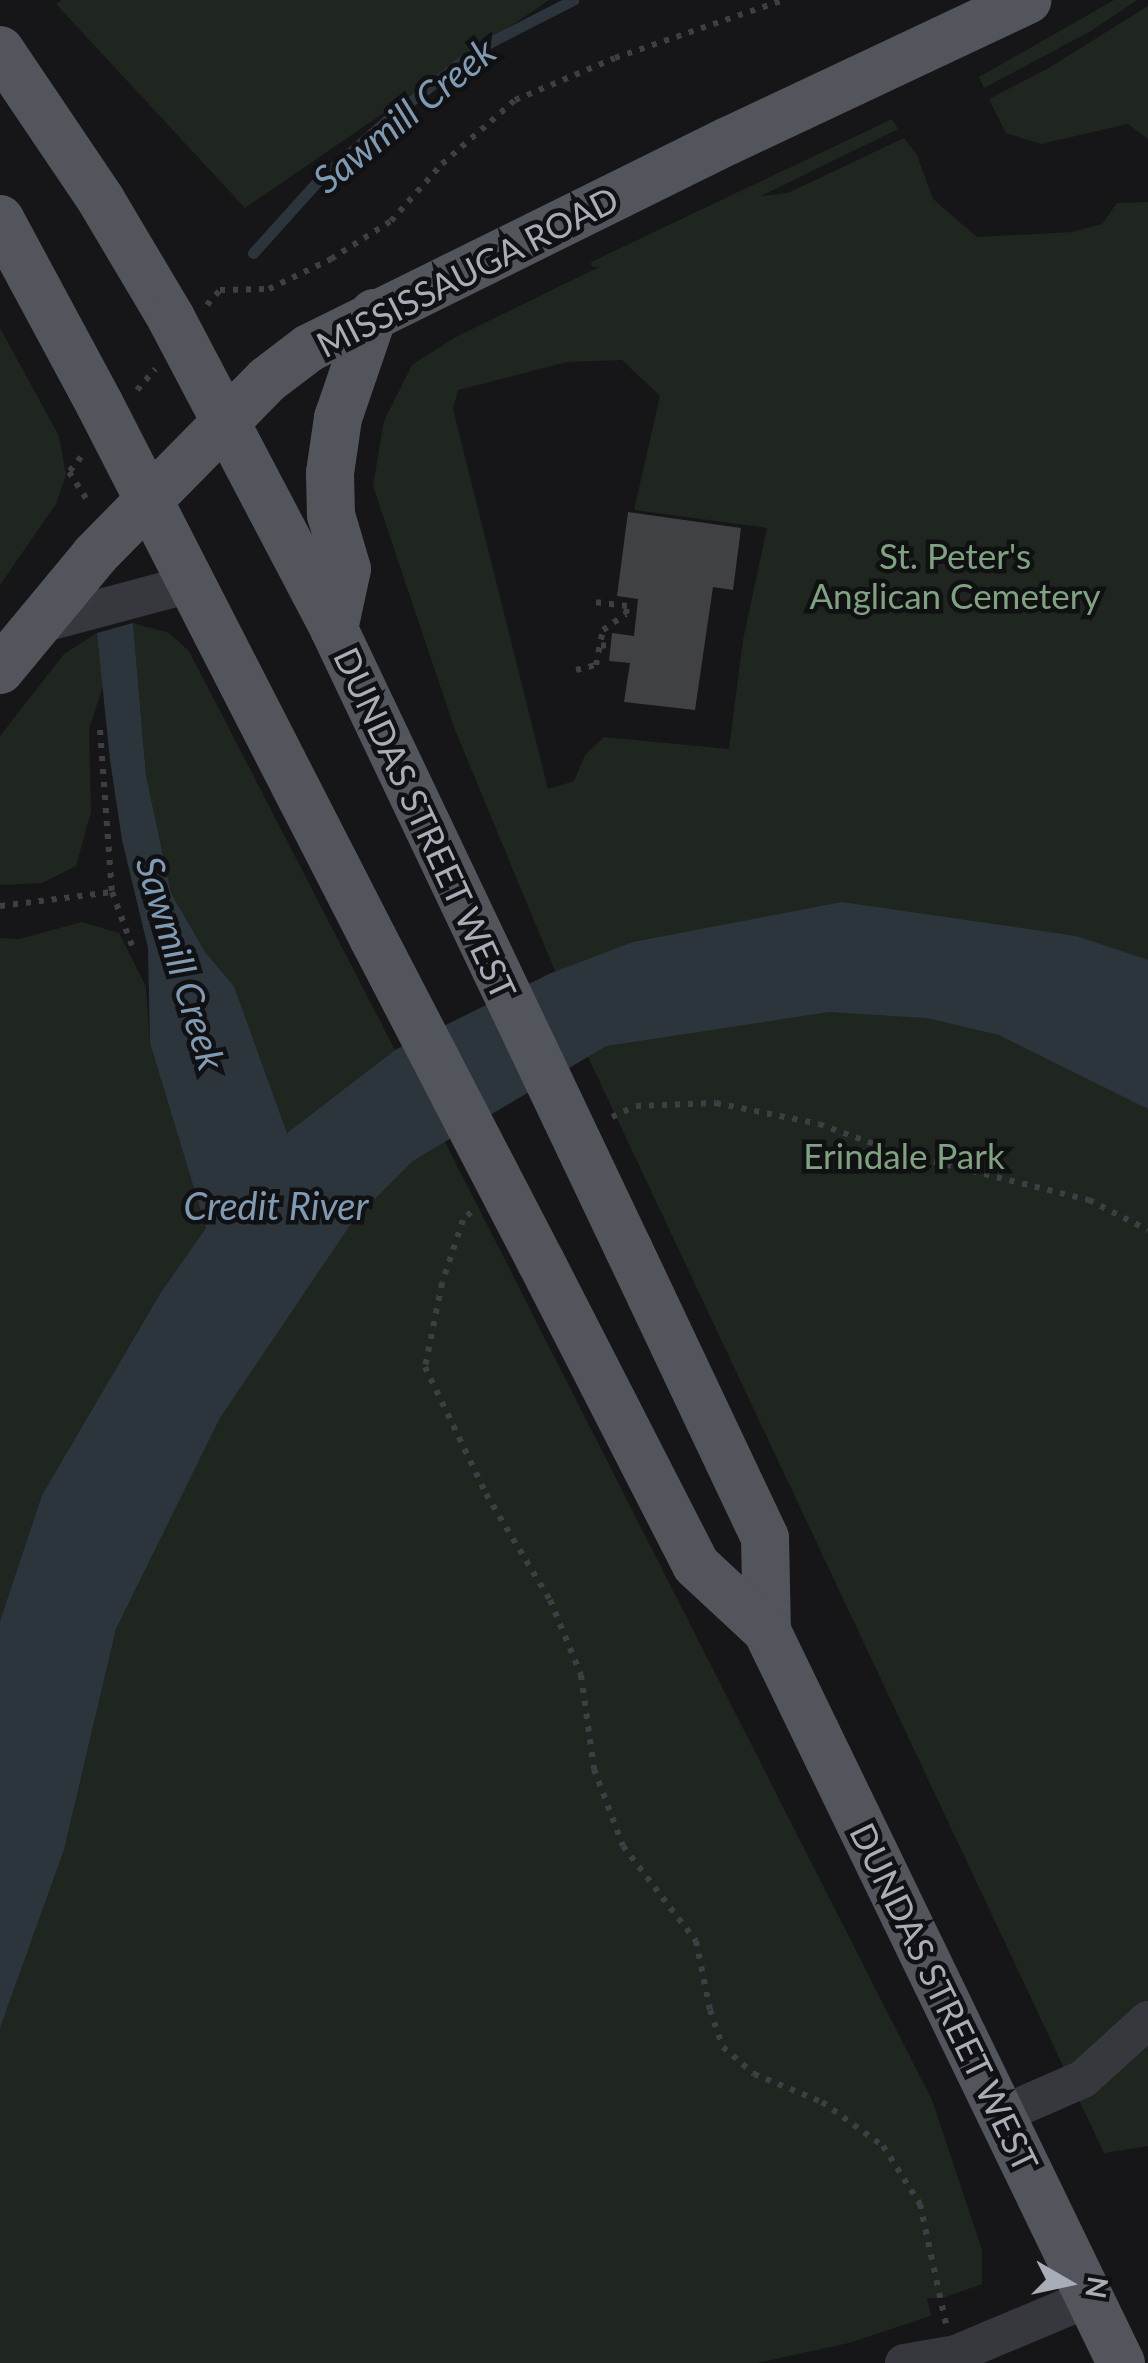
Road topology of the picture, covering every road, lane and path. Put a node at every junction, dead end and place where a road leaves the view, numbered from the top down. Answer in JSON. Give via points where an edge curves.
{"nodes":[{"id":1,"x":783,"y":0,"type":"edge"},
{"id":2,"x":1027,"y":0,"type":"edge"},
{"id":3,"x":0,"y":50,"type":"edge"},
{"id":4,"x":0,"y":219,"type":"edge"},
{"id":5,"x":374,"y":313,"type":"junction"},
{"id":6,"x":182,"y":337,"type":"junction"},
{"id":7,"x":228,"y":421,"type":"junction"},
{"id":8,"x":110,"y":423,"type":"junction"},
{"id":9,"x":69,"y":472,"type":"dead end"},
{"id":10,"x":148,"y":501,"type":"junction"},
{"id":11,"x":190,"y":584,"type":"junction"},
{"id":12,"x":592,"y":602,"type":"dead end"},
{"id":13,"x":37,"y":625,"type":"junction"},
{"id":14,"x":334,"y":629,"type":"junction"},
{"id":15,"x":601,"y":645,"type":"junction"},
{"id":16,"x":611,"y":647,"type":"dead end"},
{"id":17,"x":0,"y":670,"type":"edge"},
{"id":18,"x":576,"y":670,"type":"dead end"},
{"id":19,"x":100,"y":730,"type":"dead end"},
{"id":20,"x":112,"y":892,"type":"junction"},
{"id":21,"x":0,"y":906,"type":"edge"},
{"id":22,"x":134,"y":951,"type":"dead end"},
{"id":23,"x":767,"y":1630,"type":"junction"},
{"id":24,"x":1148,"y":2020,"type":"edge"},
{"id":25,"x":1002,"y":2114,"type":"junction"},
{"id":26,"x":1089,"y":2298,"type":"junction"},
{"id":27,"x":904,"y":2363,"type":"edge"},
{"id":28,"x":1121,"y":2363,"type":"edge"}],
"edges":[{"from":1,"to":6,"type":"path","via":[[515,100],[390,221],[270,289],[220,290]]},
{"from":2,"to":5,"type":"main road","name":"MISSISSAUGA ROAD"},
{"from":3,"to":6,"type":"main road","name":"DUNDAS STREET WEST"},
{"from":4,"to":8,"type":"main road","name":"DUNDAS STREET WEST"},
{"from":5,"to":7,"type":"main road","name":"MISSISSAUGA ROAD","via":[[309,348]]},
{"from":5,"to":14,"type":"main road","via":[[338,418],[330,473],[331,515],[347,570]]},
{"from":6,"to":7,"type":"main road","name":"DUNDAS STREET WEST"},
{"from":6,"to":8,"type":"path"},
{"from":7,"to":10,"type":"main road","name":"MISSISSAUGA ROAD"},
{"from":7,"to":14,"type":"main road","name":"DUNDAS STREET WEST"},
{"from":8,"to":9,"type":"path"},
{"from":8,"to":10,"type":"main road","name":"DUNDAS STREET WEST"},
{"from":10,"to":11,"type":"main road","name":"DUNDAS STREET WEST"},
{"from":10,"to":13,"type":"main road","name":"MISSISSAUGA ROAD"},
{"from":11,"to":13,"type":"street"},
{"from":11,"to":23,"type":"main road","name":"DUNDAS STREET WEST","bridge":true,"via":[[696,1565]]},
{"from":12,"to":15,"type":"path","via":[[628,602],[621,619],[607,624]]},
{"from":13,"to":17,"type":"main road","name":"MISSISSAUGA ROAD"},
{"from":14,"to":23,"type":"main road","name":"DUNDAS STREET WEST","bridge":true,"via":[[765,1538]]},
{"from":15,"to":16,"type":"path"},
{"from":15,"to":18,"type":"path","via":[[596,666]]},
{"from":19,"to":20,"type":"path"},
{"from":20,"to":21,"type":"path"},
{"from":20,"to":22,"type":"path"},
{"from":23,"to":25,"type":"main road","name":"DUNDAS STREET WEST"},
{"from":24,"to":25,"type":"street","via":[[1083,2079]]},
{"from":25,"to":26,"type":"main road","name":"DUNDAS STREET WEST"},
{"from":26,"to":27,"type":"street","via":[[956,2354]]},
{"from":26,"to":28,"type":"main road","name":"DUNDAS STREET WEST"}]}
